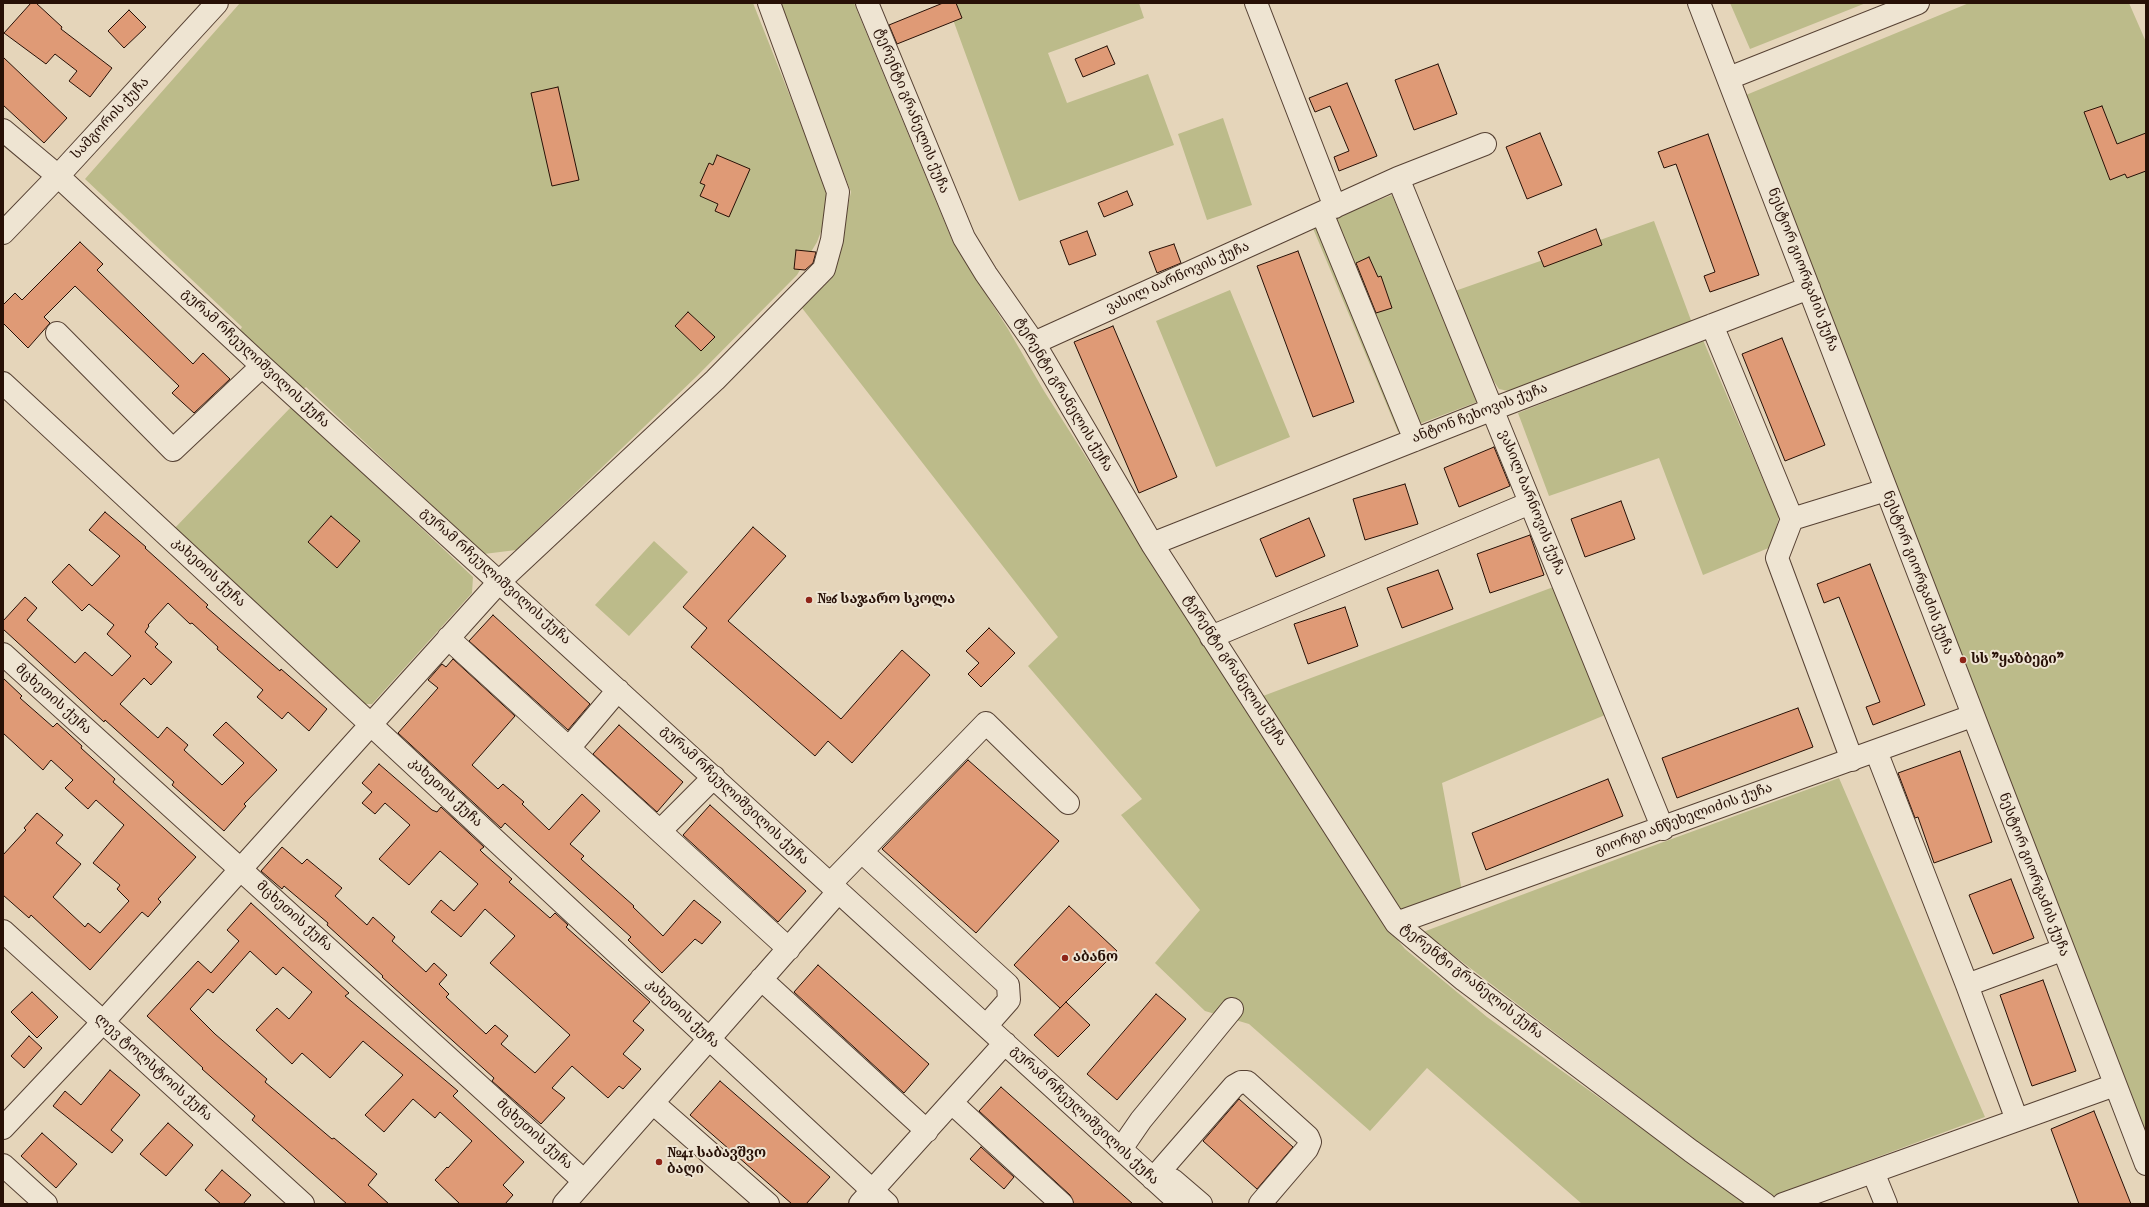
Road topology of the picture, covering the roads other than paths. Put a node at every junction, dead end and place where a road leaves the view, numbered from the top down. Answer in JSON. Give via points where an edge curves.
{"nodes":[{"id":1,"x":217,"y":3,"type":"edge"},
{"id":2,"x":769,"y":3,"type":"edge"},
{"id":3,"x":867,"y":3,"type":"edge"},
{"id":4,"x":1256,"y":3,"type":"edge"},
{"id":5,"x":1699,"y":3,"type":"edge"},
{"id":6,"x":1918,"y":3,"type":"edge"},
{"id":7,"x":1729,"y":78,"type":"junction"},
{"id":8,"x":3,"y":130,"type":"edge"},
{"id":9,"x":1485,"y":144,"type":"dead end"},
{"id":10,"x":58,"y":176,"type":"junction"},
{"id":11,"x":1398,"y":178,"type":"junction"},
{"id":12,"x":1328,"y":210,"type":"junction"},
{"id":13,"x":3,"y":233,"type":"edge"},
{"id":14,"x":1809,"y":288,"type":"junction"},
{"id":15,"x":1712,"y":325,"type":"junction"},
{"id":16,"x":57,"y":333,"type":"dead end"},
{"id":17,"x":1034,"y":343,"type":"junction"},
{"id":18,"x":262,"y":366,"type":"junction"},
{"id":19,"x":3,"y":382,"type":"edge"},
{"id":20,"x":1492,"y":409,"type":"junction"},
{"id":21,"x":1415,"y":440,"type":"junction"},
{"id":22,"x":1886,"y":490,"type":"junction"},
{"id":23,"x":1530,"y":503,"type":"junction"},
{"id":24,"x":1792,"y":519,"type":"junction"},
{"id":25,"x":1152,"y":544,"type":"junction"},
{"id":26,"x":500,"y":581,"type":"junction"},
{"id":27,"x":1212,"y":637,"type":"junction"},
{"id":28,"x":448,"y":638,"type":"junction"},
{"id":29,"x":3,"y":654,"type":"edge"},
{"id":30,"x":618,"y":690,"type":"junction"},
{"id":31,"x":1972,"y":716,"type":"junction"},
{"id":32,"x":370,"y":723,"type":"junction"},
{"id":33,"x":569,"y":748,"type":"junction"},
{"id":34,"x":1876,"y":751,"type":"junction"},
{"id":35,"x":1852,"y":760,"type":"junction"},
{"id":36,"x":714,"y":778,"type":"junction"},
{"id":37,"x":1068,"y":803,"type":"dead end"},
{"id":38,"x":1663,"y":829,"type":"junction"},
{"id":39,"x":660,"y":831,"type":"junction"},
{"id":40,"x":862,"y":852,"type":"junction"},
{"id":41,"x":240,"y":869,"type":"junction"},
{"id":42,"x":834,"y":888,"type":"junction"},
{"id":43,"x":1396,"y":923,"type":"junction"},
{"id":44,"x":3,"y":931,"type":"edge"},
{"id":45,"x":789,"y":949,"type":"junction"},
{"id":46,"x":2062,"y":950,"type":"junction"},
{"id":47,"x":762,"y":979,"type":"junction"},
{"id":48,"x":1967,"y":984,"type":"junction"},
{"id":49,"x":1232,"y":1009,"type":"dead end"},
{"id":50,"x":103,"y":1022,"type":"junction"},
{"id":51,"x":986,"y":1026,"type":"junction"},
{"id":52,"x":708,"y":1038,"type":"junction"},
{"id":53,"x":1005,"y":1043,"type":"junction"},
{"id":54,"x":2115,"y":1085,"type":"junction"},
{"id":55,"x":952,"y":1102,"type":"junction"},
{"id":56,"x":653,"y":1103,"type":"junction"},
{"id":57,"x":2017,"y":1120,"type":"junction"},
{"id":58,"x":3,"y":1128,"type":"edge"},
{"id":59,"x":927,"y":1131,"type":"junction"},
{"id":60,"x":1121,"y":1149,"type":"junction"},
{"id":61,"x":2146,"y":1164,"type":"edge"},
{"id":62,"x":3,"y":1165,"type":"edge"},
{"id":63,"x":1873,"y":1172,"type":"junction"},
{"id":64,"x":1157,"y":1174,"type":"junction"},
{"id":65,"x":584,"y":1181,"type":"junction"},
{"id":66,"x":873,"y":1199,"type":"edge"},
{"id":67,"x":46,"y":1204,"type":"edge"},
{"id":68,"x":303,"y":1204,"type":"edge"},
{"id":69,"x":564,"y":1204,"type":"edge"},
{"id":70,"x":768,"y":1204,"type":"edge"},
{"id":71,"x":1062,"y":1204,"type":"edge"},
{"id":72,"x":1180,"y":1204,"type":"edge"},
{"id":73,"x":1200,"y":1204,"type":"edge"},
{"id":74,"x":1260,"y":1204,"type":"edge"},
{"id":75,"x":1765,"y":1204,"type":"edge"},
{"id":76,"x":1783,"y":1204,"type":"edge"},
{"id":77,"x":1886,"y":1204,"type":"edge"}],
"edges":[{"from":1,"to":10,"type":"street","name":"სამგორის ქუჩა"},
{"from":2,"to":26,"type":"street","via":[[838,192],[832,240],[824,269],[715,380]]},
{"from":3,"to":17,"type":"street","name":"ტერენტი გრანელის ქუჩა","via":[[964,238]]},
{"from":4,"to":12,"type":"street"},
{"from":5,"to":7,"type":"street","name":"ნესტორ გიორგაძის ქუჩა"},
{"from":6,"to":7,"type":"street"},
{"from":7,"to":14,"type":"street","name":"ნესტორ გიორგაძის ქუჩა"},
{"from":8,"to":10,"type":"street","name":"გურამ რჩეულიშვილის ქუჩა"},
{"from":9,"to":11,"type":"street","name":"ვასილ ბარნოვის ქუჩა"},
{"from":10,"to":13,"type":"street","name":"სამგორის ქუჩა"},
{"from":10,"to":18,"type":"street","name":"გურამ რჩეულიშვილის ქუჩა"},
{"from":11,"to":12,"type":"street","name":"ვასილ ბარნოვის ქუჩა"},
{"from":11,"to":20,"type":"street","name":"ვასილ ბარნოვის ქუჩა"},
{"from":12,"to":17,"type":"street","name":"ვასილ ბარნოვის ქუჩა"},
{"from":12,"to":21,"type":"street"},
{"from":14,"to":15,"type":"street","name":"ანტონ ჩეხოვის ქუჩა"},
{"from":14,"to":22,"type":"street","name":"ნესტორ გიორგაძის ქუჩა"},
{"from":15,"to":20,"type":"street","name":"ანტონ ჩეხოვის ქუჩა"},
{"from":15,"to":24,"type":"street"},
{"from":16,"to":18,"type":"street","via":[[173,450]]},
{"from":17,"to":25,"type":"street","name":"ტერენტი გრანელის ქუჩა"},
{"from":18,"to":26,"type":"street","name":"გურამ რჩეულიშვილის ქუჩა"},
{"from":19,"to":32,"type":"street","name":"კახეთის ქუჩა"},
{"from":20,"to":21,"type":"street","name":"ანტონ ჩეხოვის ქუჩა"},
{"from":20,"to":23,"type":"street","name":"ვასილ ბარნოვის ქუჩა"},
{"from":21,"to":25,"type":"street","name":"ანტონ ჩეხოვის ქუჩა"},
{"from":22,"to":24,"type":"street"},
{"from":22,"to":31,"type":"street","name":"ნესტორ გიორგაძის ქუჩა"},
{"from":23,"to":27,"type":"street"},
{"from":23,"to":38,"type":"street","name":"ვასილ ბარნოვის ქუჩა"},
{"from":24,"to":35,"type":"street","via":[[1777,558]]},
{"from":25,"to":27,"type":"street","name":"ტერენტი გრანელის ქუჩა"},
{"from":26,"to":28,"type":"street"},
{"from":26,"to":30,"type":"street","name":"გურამ რჩეულიშვილის ქუჩა"},
{"from":27,"to":43,"type":"street","name":"ტერენტი გრანელის ქუჩა"},
{"from":28,"to":32,"type":"street"},
{"from":28,"to":33,"type":"street"},
{"from":29,"to":41,"type":"street","name":"მცხეთის ქუჩა"},
{"from":30,"to":33,"type":"street"},
{"from":30,"to":36,"type":"street","name":"გურამ რჩეულიშვილის ქუჩა"},
{"from":31,"to":34,"type":"street","name":"გიორგი ანწეხელიძის ქუჩა"},
{"from":31,"to":46,"type":"street","name":"ნესტორ გიორგაძის ქუჩა"},
{"from":32,"to":41,"type":"street"},
{"from":32,"to":52,"type":"street","name":"კახეთის ქუჩა"},
{"from":33,"to":39,"type":"street"},
{"from":34,"to":35,"type":"street","name":"გიორგი ანწეხელიძის ქუჩა"},
{"from":34,"to":48,"type":"street"},
{"from":35,"to":38,"type":"street","name":"გიორგი ანწეხელიძის ქუჩა"},
{"from":36,"to":39,"type":"street"},
{"from":36,"to":42,"type":"street","name":"გურამ რჩეულიშვილის ქუჩა"},
{"from":37,"to":40,"type":"street","via":[[986,723]]},
{"from":38,"to":43,"type":"street","name":"გიორგი ანწეხელიძის ქუჩა"},
{"from":39,"to":45,"type":"street"},
{"from":40,"to":42,"type":"street"},
{"from":40,"to":51,"type":"street","via":[[1008,985],[1009,1000]]},
{"from":41,"to":50,"type":"street"},
{"from":41,"to":65,"type":"street","name":"მცხეთის ქუჩა"},
{"from":42,"to":45,"type":"street"},
{"from":42,"to":51,"type":"street","name":"გურამ რჩეულიშვილის ქუჩა"},
{"from":43,"to":75,"type":"street","name":"ტერენტი გრანელის ქუჩა","via":[[1464,980]]},
{"from":44,"to":50,"type":"street","name":"ლევ ტოლსტოის ქუჩა"},
{"from":45,"to":47,"type":"street"},
{"from":46,"to":48,"type":"street"},
{"from":46,"to":54,"type":"street","name":"ნესტორ გიორგაძის ქუჩა"},
{"from":47,"to":52,"type":"street"},
{"from":47,"to":59,"type":"street"},
{"from":48,"to":57,"type":"street"},
{"from":49,"to":60,"type":"street","via":[[1140,1120]]},
{"from":50,"to":58,"type":"street"},
{"from":50,"to":68,"type":"street","name":"ლევ ტოლსტოის ქუჩა"},
{"from":51,"to":53,"type":"street","name":"გურამ რჩეულიშვილის ქუჩა"},
{"from":52,"to":56,"type":"street"},
{"from":52,"to":66,"type":"street","name":"კახეთის ქუჩა"},
{"from":53,"to":55,"type":"street"},
{"from":53,"to":60,"type":"street","name":"გურამ რჩეულიშვილის ქუჩა"},
{"from":54,"to":57,"type":"street"},
{"from":54,"to":61,"type":"street","name":"ნესტორ გიორგაძის ქუჩა"},
{"from":55,"to":59,"type":"street"},
{"from":55,"to":71,"type":"street"},
{"from":56,"to":65,"type":"street"},
{"from":56,"to":70,"type":"street"},
{"from":57,"to":63,"type":"street"},
{"from":59,"to":66,"type":"street"},
{"from":60,"to":64,"type":"street","name":"გურამ რჩეულიშვილის ქუჩა"},
{"from":62,"to":67,"type":"street"},
{"from":63,"to":76,"type":"street"},
{"from":63,"to":77,"type":"street"},
{"from":64,"to":72,"type":"street","name":"გურამ რჩეულიშვილის ქუჩა"},
{"from":64,"to":73,"type":"street"},
{"from":64,"to":74,"type":"street","via":[[1234,1086],[1247,1082],[1308,1137],[1310,1142],[1308,1149]]},
{"from":65,"to":69,"type":"street"}]}
